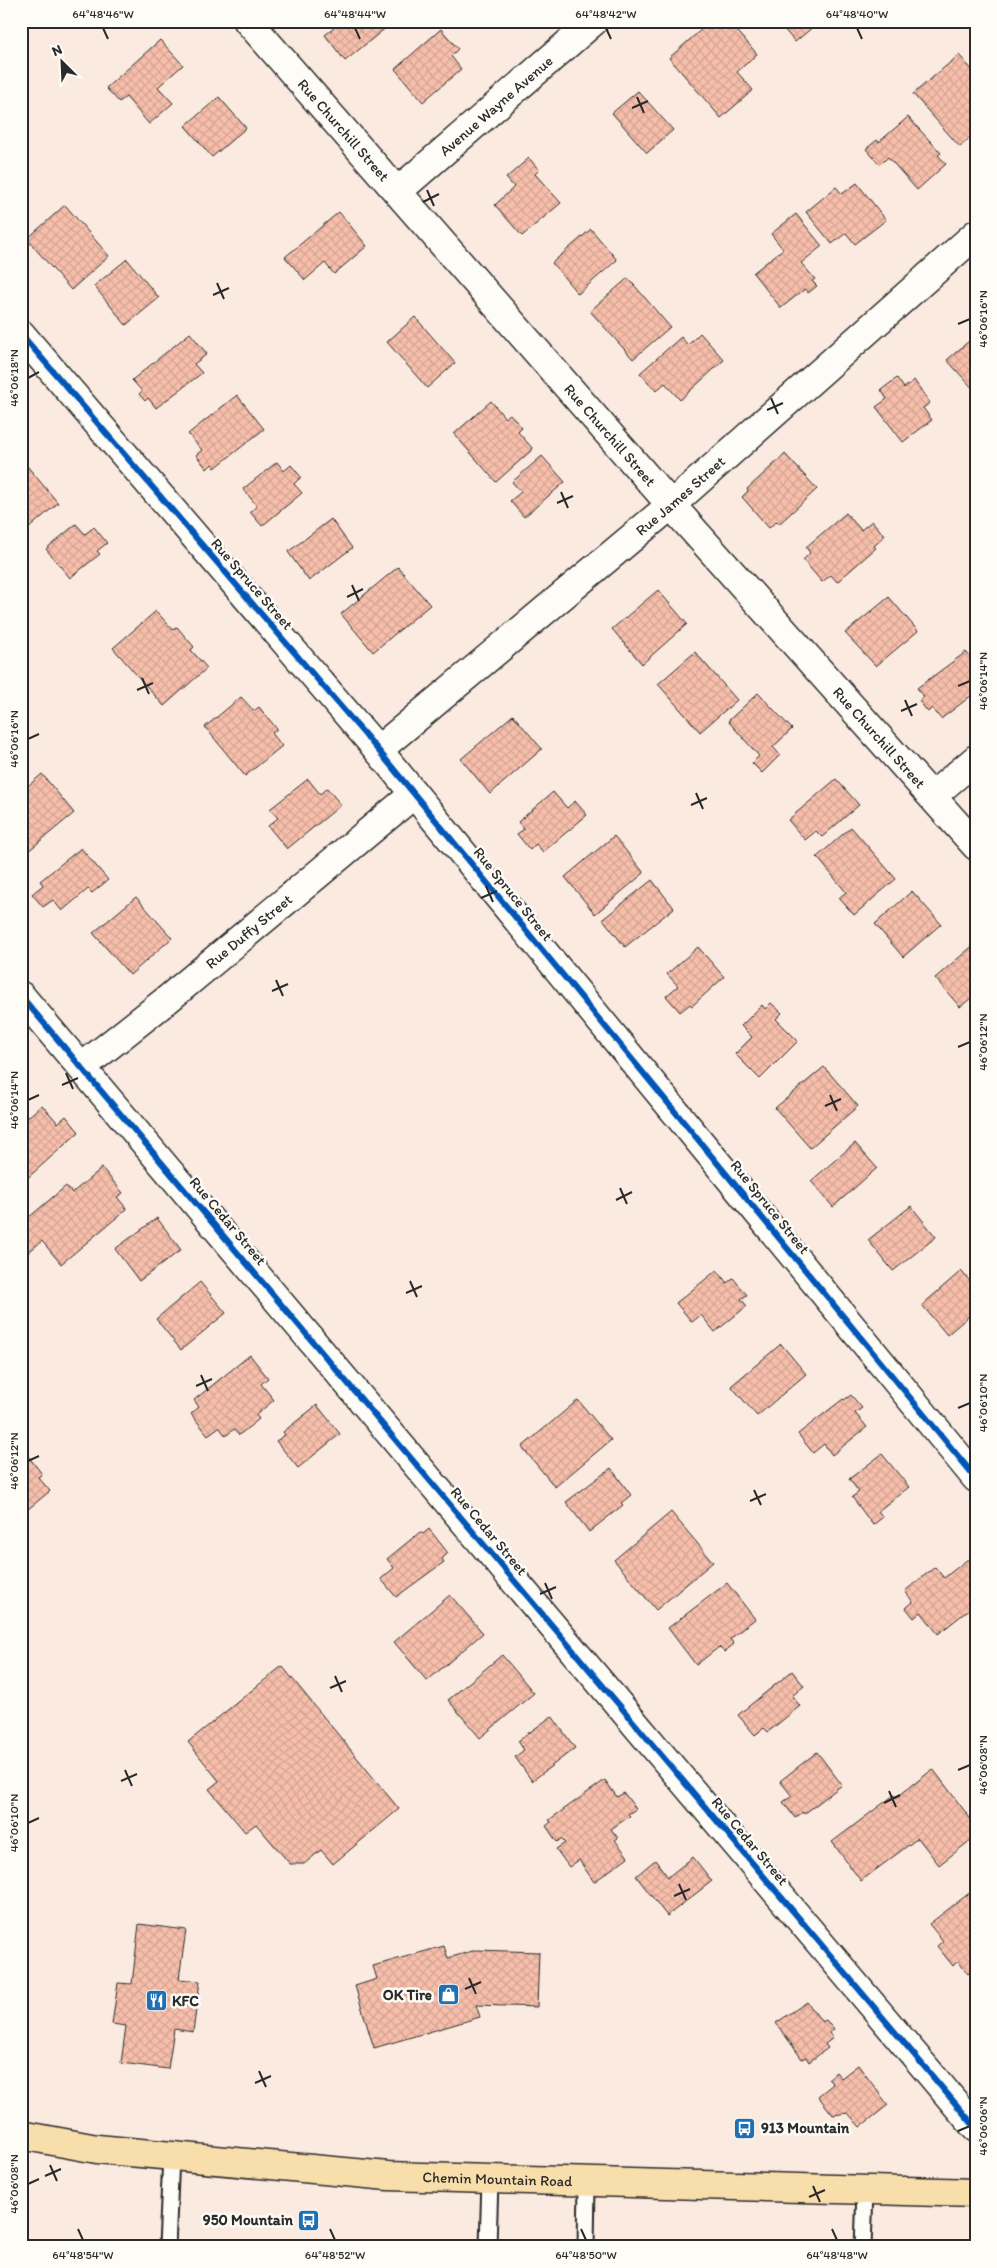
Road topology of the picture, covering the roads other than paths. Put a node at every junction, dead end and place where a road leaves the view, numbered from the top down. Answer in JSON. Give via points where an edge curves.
{"nodes":[{"id":1,"x":248,"y":21,"type":"edge"},
{"id":2,"x":594,"y":21,"type":"edge"},
{"id":3,"x":398,"y":191,"type":"junction"},
{"id":4,"x":976,"y":234,"type":"edge"},
{"id":5,"x":21,"y":334,"type":"edge"},
{"id":6,"x":671,"y":505,"type":"junction"},
{"id":7,"x":378,"y":750,"type":"junction"},
{"id":8,"x":976,"y":759,"type":"edge"},
{"id":9,"x":414,"y":794,"type":"junction"},
{"id":10,"x":932,"y":796,"type":"junction"},
{"id":11,"x":976,"y":846,"type":"edge"},
{"id":12,"x":21,"y":996,"type":"edge"},
{"id":13,"x":82,"y":1067,"type":"junction"},
{"id":14,"x":976,"y":1478,"type":"edge"},
{"id":15,"x":976,"y":2128,"type":"edge"},
{"id":16,"x":21,"y":2135,"type":"edge"},
{"id":17,"x":172,"y":2156,"type":"junction"},
{"id":18,"x":490,"y":2179,"type":"junction"},
{"id":19,"x":587,"y":2183,"type":"junction"},
{"id":20,"x":865,"y":2191,"type":"junction"},
{"id":21,"x":976,"y":2193,"type":"edge"},
{"id":22,"x":167,"y":2247,"type":"edge"},
{"id":23,"x":488,"y":2247,"type":"edge"},
{"id":24,"x":586,"y":2247,"type":"edge"},
{"id":25,"x":864,"y":2247,"type":"edge"}],
"edges":[{"from":1,"to":3,"type":"street","name":"Rue Churchill Street"},
{"from":2,"to":3,"type":"street","name":"Avenue Wayne Avenue"},
{"from":3,"to":6,"type":"street","name":"Rue Churchill Street"},
{"from":4,"to":6,"type":"street","name":"Rue James Street"},
{"from":5,"to":7,"type":"street","name":"Rue Spruce Street"},
{"from":6,"to":7,"type":"street","name":"Rue James Street"},
{"from":6,"to":10,"type":"street","name":"Rue Churchill Street"},
{"from":7,"to":9,"type":"street","name":"Rue Spruce Street"},
{"from":8,"to":10,"type":"street"},
{"from":9,"to":13,"type":"street","name":"Rue Duffy Street"},
{"from":9,"to":14,"type":"street","name":"Rue Spruce Street"},
{"from":10,"to":11,"type":"street","name":"Rue Churchill Street"},
{"from":12,"to":13,"type":"street","name":"Rue Cedar Street"},
{"from":13,"to":15,"type":"street","name":"Rue Cedar Street"},
{"from":16,"to":17,"type":"main road","name":"Chemin Mountain Road","via":[[97,2149]]},
{"from":17,"to":18,"type":"main road","name":"Chemin Mountain Road","via":[[388,2176]]},
{"from":17,"to":22,"type":"lane"},
{"from":18,"to":19,"type":"main road","name":"Chemin Mountain Road"},
{"from":18,"to":23,"type":"lane"},
{"from":19,"to":20,"type":"main road","name":"Chemin Mountain Road"},
{"from":19,"to":24,"type":"lane"},
{"from":20,"to":21,"type":"main road","name":"Chemin Mountain Road"},
{"from":20,"to":25,"type":"lane"}]}
